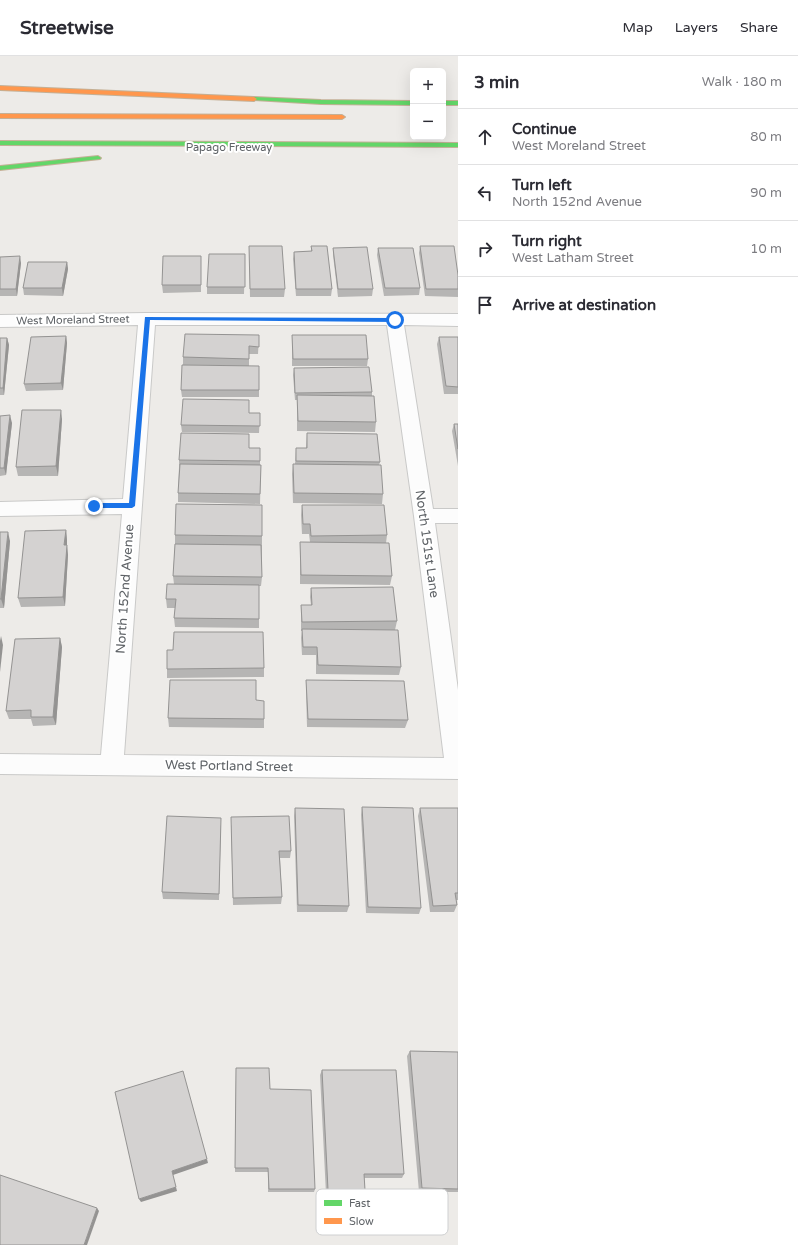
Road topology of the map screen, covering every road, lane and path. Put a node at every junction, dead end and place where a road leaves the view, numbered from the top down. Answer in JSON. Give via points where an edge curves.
{"nodes":[{"id":1,"x":0,"y":88,"type":"edge"},
{"id":2,"x":410,"y":103,"type":"edge"},
{"id":3,"x":446,"y":103,"type":"edge"},
{"id":4,"x":458,"y":103,"type":"edge"},
{"id":5,"x":0,"y":116,"type":"edge"},
{"id":6,"x":350,"y":117,"type":"dead end"},
{"id":7,"x":0,"y":143,"type":"edge"},
{"id":8,"x":458,"y":145,"type":"edge"},
{"id":9,"x":8,"y":158,"type":"dead end"},
{"id":10,"x":0,"y":168,"type":"edge"},
{"id":11,"x":147,"y":318,"type":"junction"},
{"id":12,"x":395,"y":320,"type":"junction"},
{"id":13,"x":458,"y":320,"type":"edge"},
{"id":14,"x":0,"y":321,"type":"edge"},
{"id":15,"x":132,"y":506,"type":"junction"},
{"id":16,"x":0,"y":508,"type":"edge"},
{"id":17,"x":424,"y":516,"type":"junction"},
{"id":18,"x":458,"y":516,"type":"edge"},
{"id":19,"x":0,"y":764,"type":"edge"},
{"id":20,"x":112,"y":764,"type":"junction"},
{"id":21,"x":457,"y":768,"type":"edge"}],
"edges":[{"from":1,"to":2,"type":"highway","via":[[321,102]]},
{"from":3,"to":4,"type":"highway"},
{"from":5,"to":6,"type":"highway"},
{"from":7,"to":8,"type":"highway"},
{"from":9,"to":10,"type":"highway","via":[[102,158]]},
{"from":11,"to":12,"type":"street","name":"West Moreland Street"},
{"from":11,"to":14,"type":"street","name":"West Moreland Street"},
{"from":11,"to":15,"type":"street","name":"North 152nd Avenue"},
{"from":12,"to":13,"type":"street","name":"West Moreland Street"},
{"from":12,"to":17,"type":"street","name":"North 151st Lane"},
{"from":15,"to":16,"type":"street"},
{"from":15,"to":20,"type":"street","name":"North 152nd Avenue"},
{"from":17,"to":18,"type":"street"},
{"from":17,"to":21,"type":"street","name":"North 151st Lane"},
{"from":19,"to":20,"type":"street","name":"West Portland Street"},
{"from":20,"to":21,"type":"street","name":"West Portland Street"}]}
